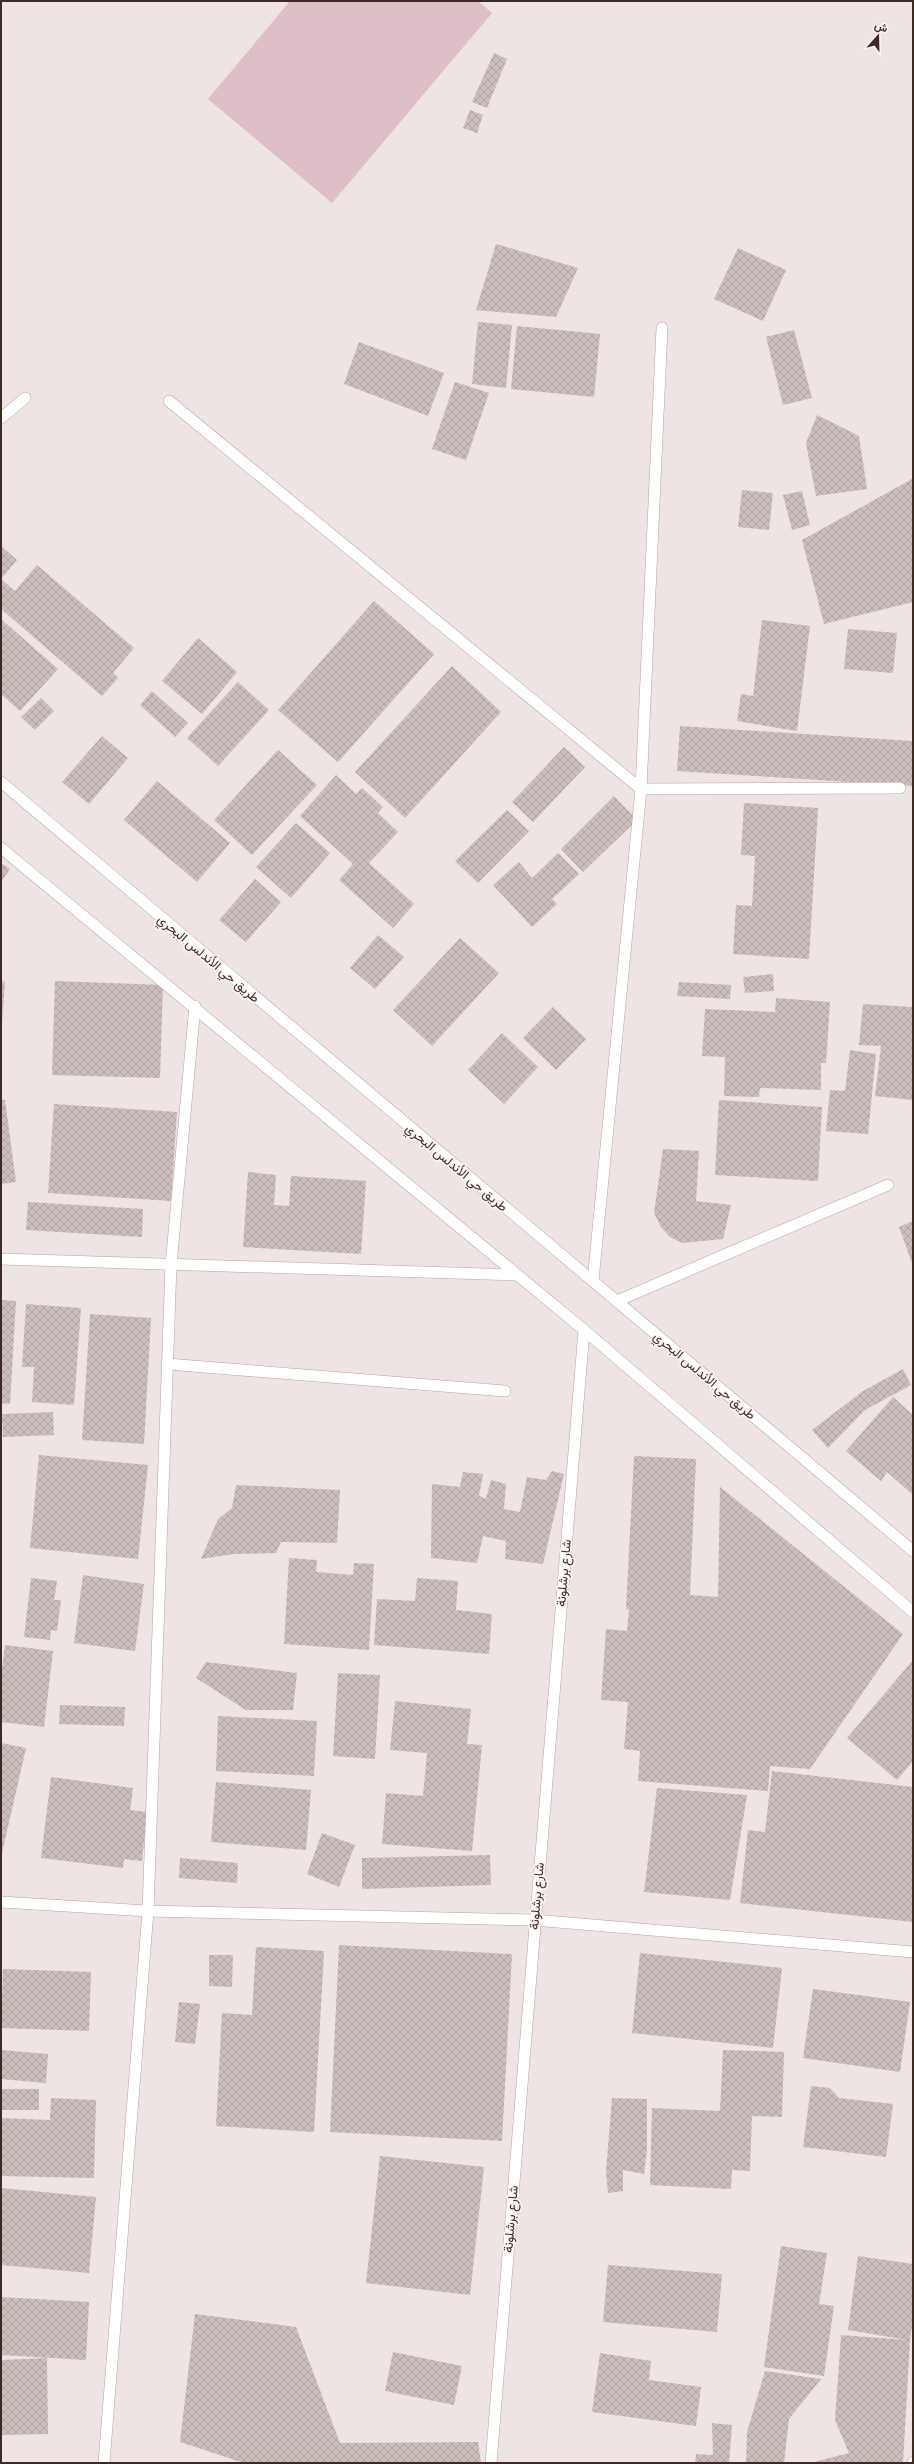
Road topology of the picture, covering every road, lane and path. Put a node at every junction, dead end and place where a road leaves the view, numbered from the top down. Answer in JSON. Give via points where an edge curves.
{"nodes":[{"id":1,"x":662,"y":328,"type":"dead end"},
{"id":2,"x":24,"y":398,"type":"dead end"},
{"id":3,"x":168,"y":401,"type":"dead end"},
{"id":4,"x":1,"y":418,"type":"edge"},
{"id":5,"x":1,"y":782,"type":"edge"},
{"id":6,"x":900,"y":788,"type":"dead end"},
{"id":7,"x":641,"y":789,"type":"junction"},
{"id":8,"x":1,"y":848,"type":"edge"},
{"id":9,"x":195,"y":1006,"type":"junction"},
{"id":10,"x":888,"y":1185,"type":"dead end"},
{"id":11,"x":1,"y":1259,"type":"edge"},
{"id":12,"x":170,"y":1265,"type":"junction"},
{"id":13,"x":517,"y":1275,"type":"junction"},
{"id":14,"x":593,"y":1282,"type":"junction"},
{"id":15,"x":617,"y":1301,"type":"junction"},
{"id":16,"x":584,"y":1330,"type":"junction"},
{"id":17,"x":167,"y":1364,"type":"junction"},
{"id":18,"x":505,"y":1391,"type":"dead end"},
{"id":19,"x":913,"y":1551,"type":"edge"},
{"id":20,"x":913,"y":1612,"type":"edge"},
{"id":21,"x":1,"y":1902,"type":"edge"},
{"id":22,"x":148,"y":1911,"type":"junction"},
{"id":23,"x":534,"y":1920,"type":"junction"},
{"id":24,"x":913,"y":1952,"type":"edge"},
{"id":25,"x":104,"y":2463,"type":"edge"},
{"id":26,"x":491,"y":2463,"type":"edge"}],
"edges":[{"from":1,"to":7,"type":"street"},
{"from":2,"to":4,"type":"street"},
{"from":3,"to":7,"type":"street"},
{"from":5,"to":14,"type":"street","name":"طريق حي الأندلس البحري"},
{"from":6,"to":7,"type":"street"},
{"from":7,"to":14,"type":"street"},
{"from":8,"to":9,"type":"street"},
{"from":9,"to":12,"type":"street"},
{"from":9,"to":13,"type":"street"},
{"from":10,"to":15,"type":"street"},
{"from":11,"to":12,"type":"street"},
{"from":12,"to":13,"type":"street"},
{"from":12,"to":17,"type":"street"},
{"from":13,"to":16,"type":"street"},
{"from":14,"to":15,"type":"street","name":"طريق حي الأندلس البحري"},
{"from":15,"to":19,"type":"street","name":"طريق حي الأندلس البحري"},
{"from":16,"to":20,"type":"street"},
{"from":16,"to":23,"type":"street","name":"شارع برشلونة"},
{"from":17,"to":18,"type":"street"},
{"from":17,"to":22,"type":"street"},
{"from":21,"to":22,"type":"street"},
{"from":22,"to":23,"type":"street"},
{"from":22,"to":25,"type":"street"},
{"from":23,"to":24,"type":"street"},
{"from":23,"to":26,"type":"street","name":"شارع برشلونة"}]}
